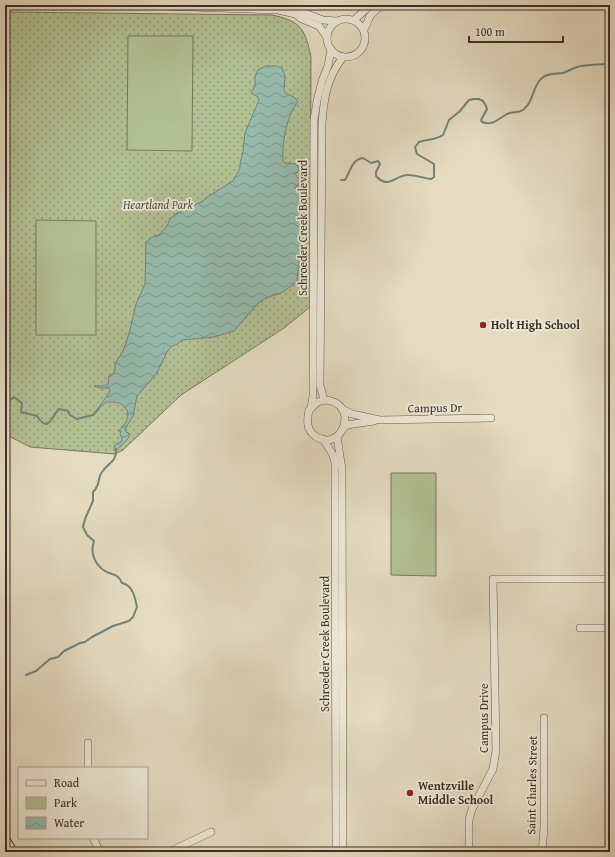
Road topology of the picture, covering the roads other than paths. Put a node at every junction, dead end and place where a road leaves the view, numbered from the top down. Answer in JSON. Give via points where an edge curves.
{"nodes":[{"id":1,"x":134,"y":5,"type":"edge"},
{"id":2,"x":371,"y":5,"type":"edge"},
{"id":3,"x":381,"y":5,"type":"edge"},
{"id":4,"x":196,"y":6,"type":"edge"},
{"id":5,"x":296,"y":14,"type":"junction"},
{"id":6,"x":354,"y":20,"type":"junction"},
{"id":7,"x":336,"y":22,"type":"junction"},
{"id":8,"x":364,"y":30,"type":"junction"},
{"id":9,"x":327,"y":37,"type":"junction"},
{"id":10,"x":331,"y":50,"type":"junction"},
{"id":11,"x":343,"y":57,"type":"junction"},
{"id":12,"x":324,"y":400,"type":"junction"},
{"id":13,"x":311,"y":408,"type":"junction"},
{"id":14,"x":342,"y":409,"type":"junction"},
{"id":15,"x":491,"y":418,"type":"dead end"},
{"id":16,"x":380,"y":420,"type":"junction"},
{"id":17,"x":344,"y":428,"type":"junction"},
{"id":18,"x":337,"y":437,"type":"junction"},
{"id":19,"x":323,"y":439,"type":"junction"},
{"id":20,"x":610,"y":579,"type":"edge"},
{"id":21,"x":580,"y":628,"type":"dead end"},
{"id":22,"x":610,"y":628,"type":"edge"},
{"id":23,"x":544,"y":718,"type":"dead end"},
{"id":24,"x":88,"y":743,"type":"dead end"},
{"id":25,"x":88,"y":767,"type":"edge"},
{"id":26,"x":211,"y":832,"type":"dead end"},
{"id":27,"x":94,"y":839,"type":"edge"},
{"id":28,"x":5,"y":841,"type":"edge"},
{"id":29,"x":12,"y":852,"type":"edge"},
{"id":30,"x":100,"y":852,"type":"edge"},
{"id":31,"x":169,"y":852,"type":"edge"},
{"id":32,"x":336,"y":852,"type":"edge"},
{"id":33,"x":343,"y":852,"type":"edge"},
{"id":34,"x":469,"y":852,"type":"edge"},
{"id":35,"x":542,"y":852,"type":"edge"}],
"edges":[{"from":1,"to":4,"type":"street"},
{"from":2,"to":6,"type":"street"},
{"from":3,"to":8,"type":"street","via":[[372,14]]},
{"from":4,"to":5,"type":"street","via":[[278,10]]},
{"from":5,"to":7,"type":"street","via":[[302,12]]},
{"from":5,"to":9,"type":"street","via":[[319,26]]},
{"from":6,"to":7,"type":"street","via":[[346,18]]},
{"from":6,"to":8,"type":"street"},
{"from":7,"to":9,"type":"street","via":[[330,27]]},
{"from":8,"to":11,"type":"street","via":[[365,42],[362,49],[357,54]]},
{"from":9,"to":10,"type":"street"},
{"from":10,"to":11,"type":"street"},
{"from":10,"to":13,"type":"street","name":"Schroeder Creek Boulevard","via":[[314,120]]},
{"from":11,"to":12,"type":"street","name":"Schroeder Creek Boulevard","via":[[334,69],[329,84],[322,123],[320,385]]},
{"from":12,"to":13,"type":"street"},
{"from":12,"to":14,"type":"street","via":[[331,400]]},
{"from":13,"to":19,"type":"street","via":[[307,425],[315,436]]},
{"from":14,"to":16,"type":"street","name":"Campus Dr","via":[[352,414]]},
{"from":14,"to":17,"type":"street"},
{"from":15,"to":16,"type":"street","name":"Campus Dr"},
{"from":16,"to":17,"type":"street","name":"Campus Dr","via":[[347,425]]},
{"from":17,"to":18,"type":"street"},
{"from":18,"to":19,"type":"street"},
{"from":18,"to":33,"type":"street","name":"Schroeder Creek Boulevard","via":[[342,469]]},
{"from":19,"to":32,"type":"street","name":"Schroeder Creek Boulevard","via":[[335,463]]},
{"from":20,"to":34,"type":"street","name":"Campus Drive","via":[[493,579],[496,750],[493,769],[470,814]]},
{"from":21,"to":22,"type":"street"},
{"from":23,"to":35,"type":"street","name":"Saint Charles Street"},
{"from":24,"to":25,"type":"street"},
{"from":26,"to":31,"type":"street"},
{"from":27,"to":30,"type":"street"},
{"from":28,"to":29,"type":"main road"}]}
